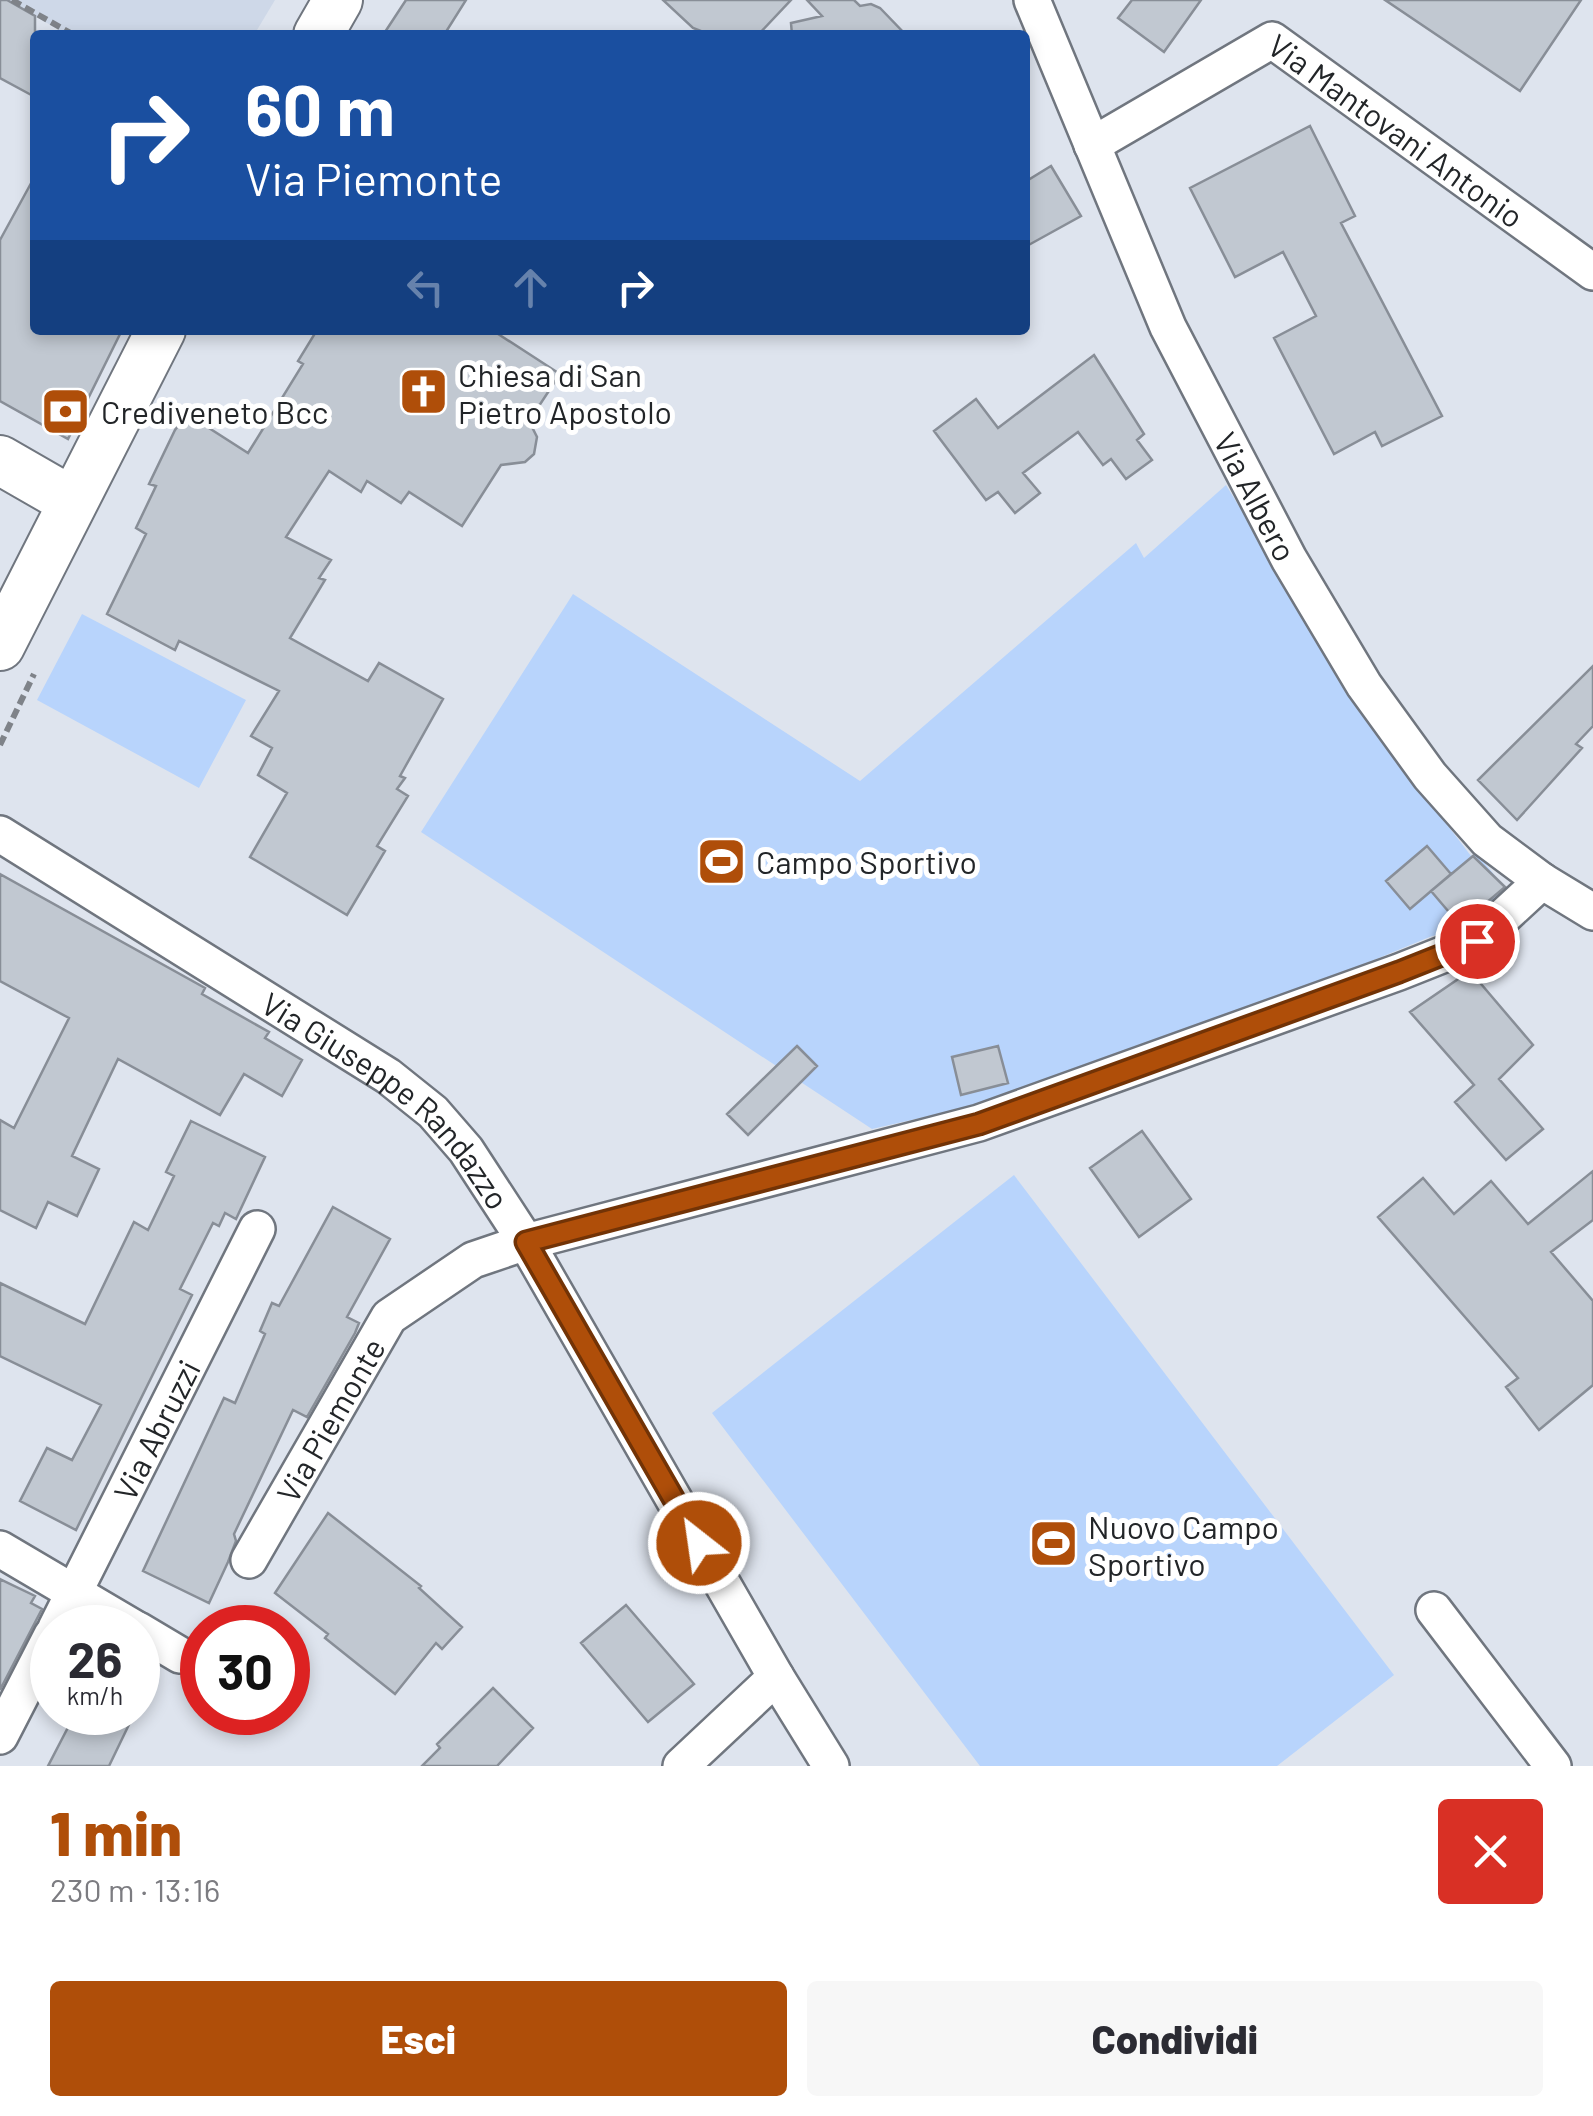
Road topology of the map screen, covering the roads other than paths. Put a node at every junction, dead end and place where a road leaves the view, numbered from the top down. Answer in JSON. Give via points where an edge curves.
{"nodes":[{"id":1,"x":338,"y":0,"type":"edge"},
{"id":2,"x":1032,"y":0,"type":"edge"},
{"id":3,"x":321,"y":30,"type":"edge"},
{"id":4,"x":1092,"y":145,"type":"junction"},
{"id":5,"x":1593,"y":272,"type":"edge"},
{"id":6,"x":159,"y":335,"type":"edge"},
{"id":7,"x":0,"y":460,"type":"edge"},
{"id":8,"x":73,"y":502,"type":"junction"},
{"id":9,"x":21,"y":652,"type":"edge"},
{"id":10,"x":0,"y":834,"type":"edge"},
{"id":11,"x":1542,"y":881,"type":"junction"},
{"id":12,"x":1593,"y":912,"type":"edge"},
{"id":13,"x":257,"y":1229,"type":"dead end"},
{"id":14,"x":526,"y":1242,"type":"junction"},
{"id":15,"x":0,"y":1549,"type":"edge"},
{"id":16,"x":249,"y":1560,"type":"dead end"},
{"id":17,"x":74,"y":1592,"type":"junction"},
{"id":18,"x":68,"y":1605,"type":"edge"},
{"id":19,"x":96,"y":1605,"type":"edge"},
{"id":20,"x":1434,"y":1610,"type":"dead end"},
{"id":21,"x":160,"y":1643,"type":"edge"},
{"id":22,"x":180,"y":1655,"type":"dead end"},
{"id":23,"x":776,"y":1677,"type":"junction"},
{"id":24,"x":30,"y":1678,"type":"edge"},
{"id":25,"x":0,"y":1736,"type":"edge"},
{"id":26,"x":681,"y":1766,"type":"edge"},
{"id":27,"x":830,"y":1766,"type":"edge"},
{"id":28,"x":1553,"y":1766,"type":"edge"}],
"edges":[{"from":1,"to":3,"type":"street"},
{"from":2,"to":4,"type":"street","name":"Via Albero"},
{"from":4,"to":5,"type":"street","name":"Via Mantovani Antonio","via":[[1272,40]]},
{"from":4,"to":11,"type":"street","name":"Via Albero","via":[[1168,327],[1354,669],[1466,818]]},
{"from":6,"to":8,"type":"street"},
{"from":7,"to":8,"type":"street"},
{"from":8,"to":9,"type":"street"},
{"from":10,"to":14,"type":"street","name":"Via Giuseppe Randazzo","via":[[388,1076],[466,1150]]},
{"from":11,"to":12,"type":"street","name":"Via Albero"},
{"from":11,"to":14,"type":"street","name":"Via Piemonte","via":[[1477,941],[979,1124]]},
{"from":13,"to":17,"type":"street","name":"Via Abruzzi"},
{"from":14,"to":16,"type":"street","name":"Via Piemonte","via":[[473,1260],[389,1317]]},
{"from":14,"to":23,"type":"street","name":"Via Giuseppe Randazzo"},
{"from":15,"to":17,"type":"street"},
{"from":17,"to":18,"type":"street","name":"Via Abruzzi"},
{"from":17,"to":19,"type":"street"},
{"from":20,"to":28,"type":"street"},
{"from":21,"to":22,"type":"street"},
{"from":23,"to":26,"type":"street"},
{"from":23,"to":27,"type":"street","name":"Via Giuseppe Randazzo"},
{"from":24,"to":25,"type":"street"}]}
